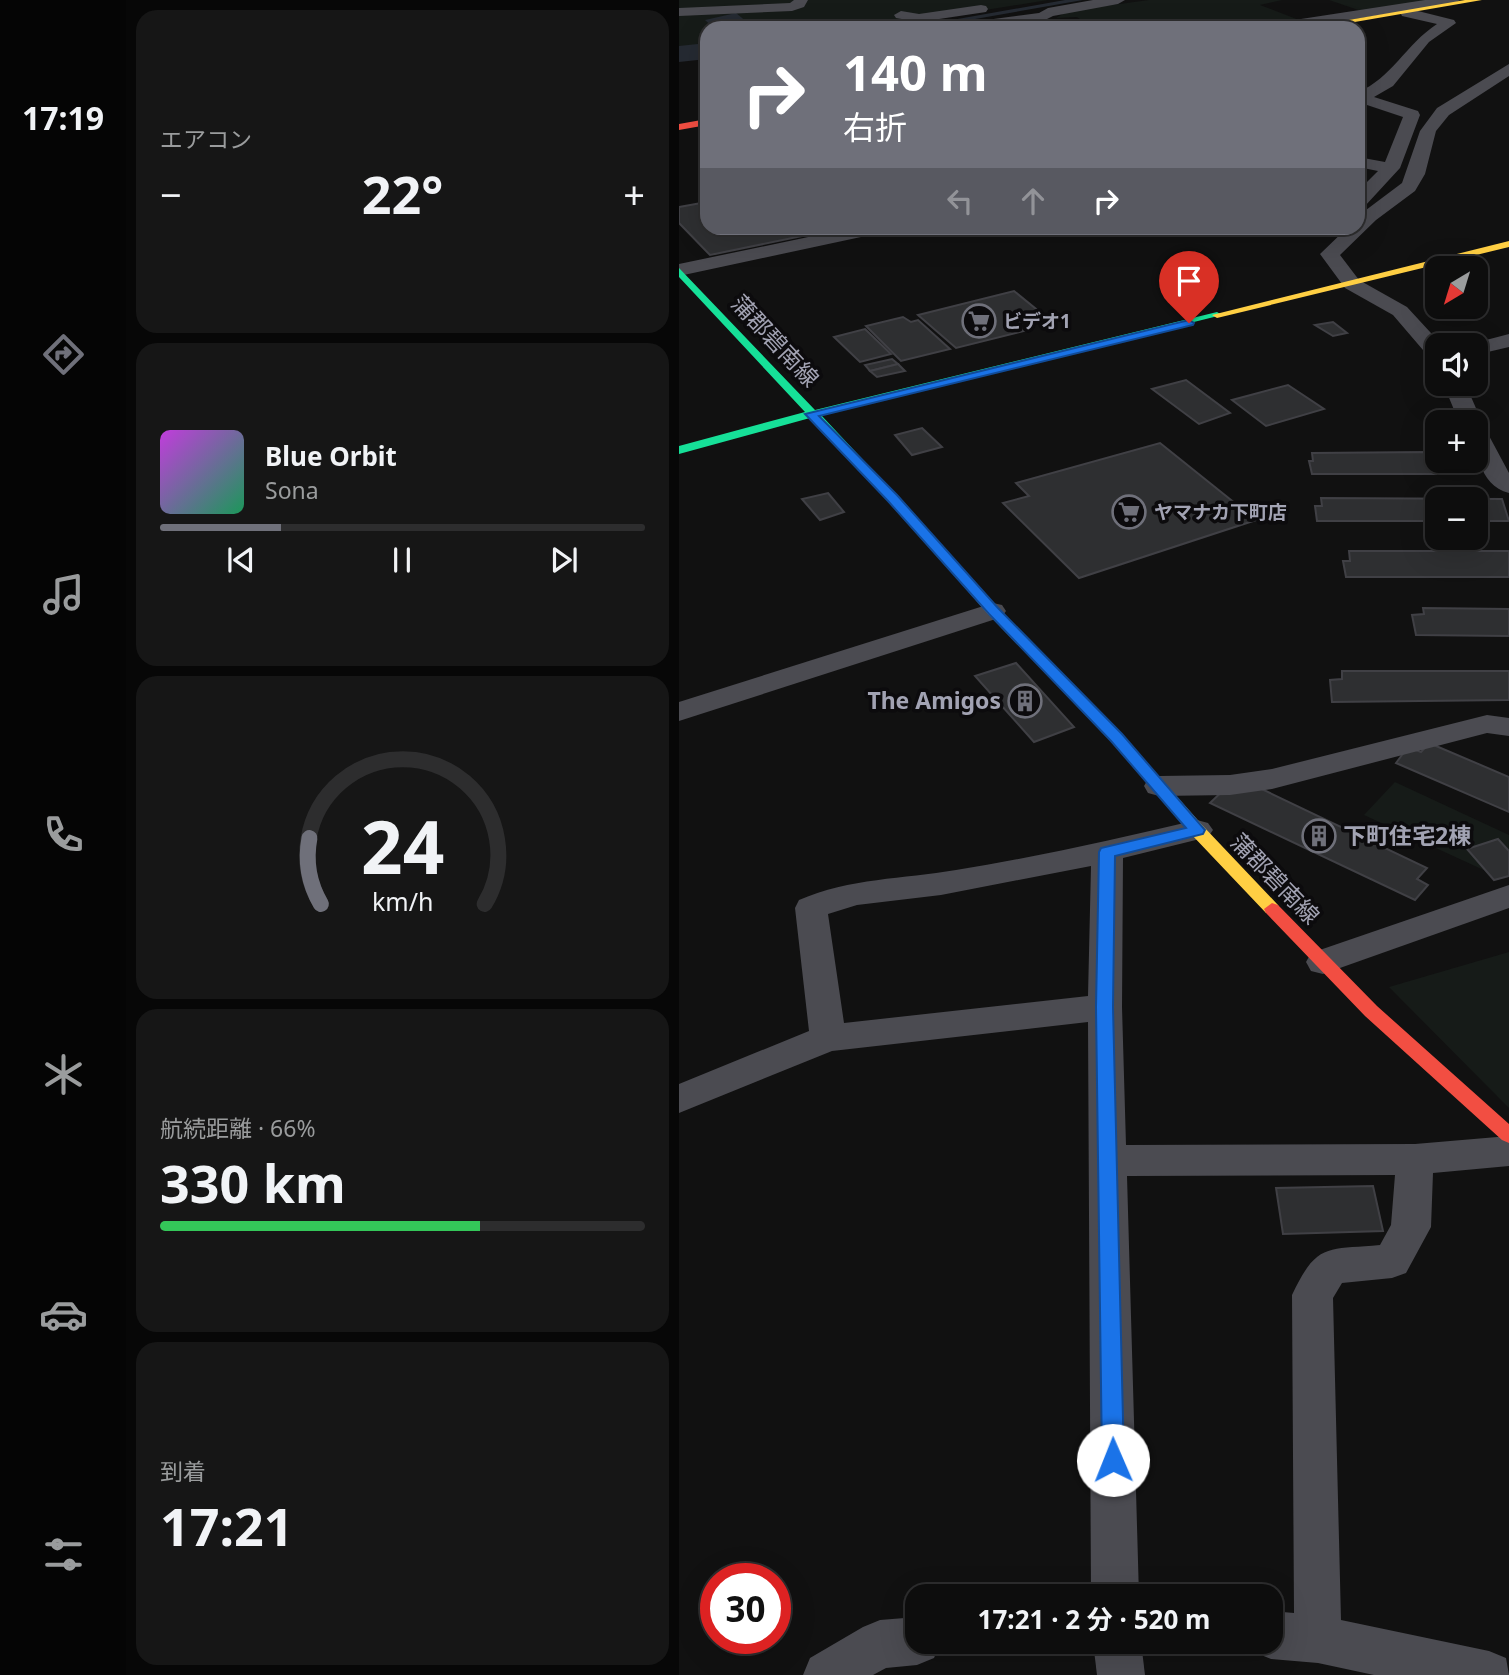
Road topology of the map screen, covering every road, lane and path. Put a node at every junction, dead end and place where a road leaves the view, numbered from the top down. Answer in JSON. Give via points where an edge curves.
{"nodes":[{"id":1,"x":801,"y":0,"type":"edge"},
{"id":2,"x":1118,"y":0,"type":"edge"},
{"id":3,"x":1453,"y":0,"type":"edge"},
{"id":4,"x":1478,"y":0,"type":"edge"},
{"id":5,"x":993,"y":7,"type":"dead end"},
{"id":6,"x":679,"y":12,"type":"edge"},
{"id":7,"x":1403,"y":12,"type":"junction"},
{"id":8,"x":900,"y":14,"type":"dead end"},
{"id":9,"x":1052,"y":18,"type":"dead end"},
{"id":10,"x":1011,"y":21,"type":"edge"},
{"id":11,"x":1032,"y":21,"type":"edge"},
{"id":12,"x":1314,"y":21,"type":"edge"},
{"id":13,"x":1348,"y":21,"type":"edge"},
{"id":14,"x":1509,"y":69,"type":"edge"},
{"id":15,"x":1365,"y":95,"type":"edge"},
{"id":16,"x":1365,"y":100,"type":"edge"},
{"id":17,"x":700,"y":123,"type":"edge"},
{"id":18,"x":679,"y":127,"type":"edge"},
{"id":19,"x":1365,"y":163,"type":"edge"},
{"id":20,"x":1391,"y":168,"type":"junction"},
{"id":21,"x":1365,"y":195,"type":"edge"},
{"id":22,"x":1365,"y":220,"type":"edge"},
{"id":23,"x":842,"y":235,"type":"edge"},
{"id":24,"x":1348,"y":235,"type":"edge"},
{"id":25,"x":1509,"y":244,"type":"edge"},
{"id":26,"x":679,"y":270,"type":"edge"},
{"id":27,"x":1352,"y":284,"type":"junction"},
{"id":28,"x":1425,"y":339,"type":"edge"},
{"id":29,"x":811,"y":414,"type":"junction"},
{"id":30,"x":679,"y":450,"type":"edge"},
{"id":31,"x":1488,"y":456,"type":"edge"},
{"id":32,"x":1509,"y":486,"type":"edge"},
{"id":33,"x":993,"y":611,"type":"junction"},
{"id":34,"x":679,"y":712,"type":"edge"},
{"id":35,"x":1509,"y":727,"type":"edge"},
{"id":36,"x":1159,"y":786,"type":"junction"},
{"id":37,"x":1197,"y":830,"type":"junction"},
{"id":38,"x":1107,"y":852,"type":"junction"},
{"id":39,"x":1509,"y":896,"type":"edge"},
{"id":40,"x":1323,"y":962,"type":"junction"},
{"id":41,"x":1105,"y":1007,"type":"junction"},
{"id":42,"x":828,"y":1038,"type":"junction"},
{"id":43,"x":679,"y":1099,"type":"edge"},
{"id":44,"x":1509,"y":1135,"type":"edge"},
{"id":45,"x":1509,"y":1151,"type":"edge"},
{"id":46,"x":1415,"y":1159,"type":"junction"},
{"id":47,"x":1109,"y":1161,"type":"junction"},
{"id":48,"x":1115,"y":1584,"type":"edge"},
{"id":49,"x":1283,"y":1635,"type":"edge"},
{"id":50,"x":1318,"y":1639,"type":"junction"},
{"id":51,"x":905,"y":1642,"type":"edge"},
{"id":52,"x":1118,"y":1654,"type":"edge"},
{"id":53,"x":827,"y":1675,"type":"edge"},
{"id":54,"x":1121,"y":1675,"type":"edge"},
{"id":55,"x":1489,"y":1675,"type":"edge"}],
"edges":[{"from":1,"to":6,"type":"street","via":[[799,5],[783,8]]},
{"from":2,"to":10,"type":"street"},
{"from":3,"to":12,"type":"street"},
{"from":4,"to":7,"type":"main road"},
{"from":5,"to":8,"type":"street","via":[[919,18]]},
{"from":7,"to":13,"type":"main road"},
{"from":7,"to":15,"type":"street","via":[[1449,23],[1424,39],[1387,83]]},
{"from":9,"to":11,"type":"street"},
{"from":14,"to":22,"type":"street","via":[[1441,112],[1428,130],[1409,187]]},
{"from":16,"to":20,"type":"street","via":[[1412,115]]},
{"from":17,"to":18,"type":"main road"},
{"from":19,"to":20,"type":"street"},
{"from":20,"to":21,"type":"street"},
{"from":23,"to":26,"type":"street"},
{"from":24,"to":27,"type":"street","via":[[1330,254]]},
{"from":25,"to":27,"type":"main road"},
{"from":26,"to":29,"type":"main road","name":"蒲郡碧南線"},
{"from":27,"to":28,"type":"street","via":[[1400,311]]},
{"from":27,"to":29,"type":"main road"},
{"from":29,"to":30,"type":"main road"},
{"from":29,"to":33,"type":"main road","name":"蒲郡碧南線"},
{"from":31,"to":32,"type":"street"},
{"from":33,"to":34,"type":"street"},
{"from":33,"to":36,"type":"main road","name":"蒲郡碧南線"},
{"from":35,"to":36,"type":"street","via":[[1487,724],[1272,779]]},
{"from":36,"to":37,"type":"main road","name":"蒲郡碧南線"},
{"from":37,"to":38,"type":"street"},
{"from":37,"to":40,"type":"main road","name":"蒲郡碧南線"},
{"from":38,"to":41,"type":"street"},
{"from":38,"to":42,"type":"street","via":[[941,884],[830,898],[811,908]]},
{"from":39,"to":40,"type":"street"},
{"from":40,"to":44,"type":"main road","name":"蒲郡碧南線"},
{"from":41,"to":42,"type":"street"},
{"from":41,"to":47,"type":"street"},
{"from":42,"to":43,"type":"street"},
{"from":45,"to":46,"type":"street"},
{"from":46,"to":47,"type":"street"},
{"from":46,"to":50,"type":"street","via":[[1411,1227],[1392,1261],[1330,1267],[1312,1295]]},
{"from":47,"to":48,"type":"street"},
{"from":49,"to":50,"type":"street"},
{"from":50,"to":55,"type":"street"},
{"from":51,"to":53,"type":"street","via":[[880,1644]]},
{"from":52,"to":54,"type":"street"}]}
